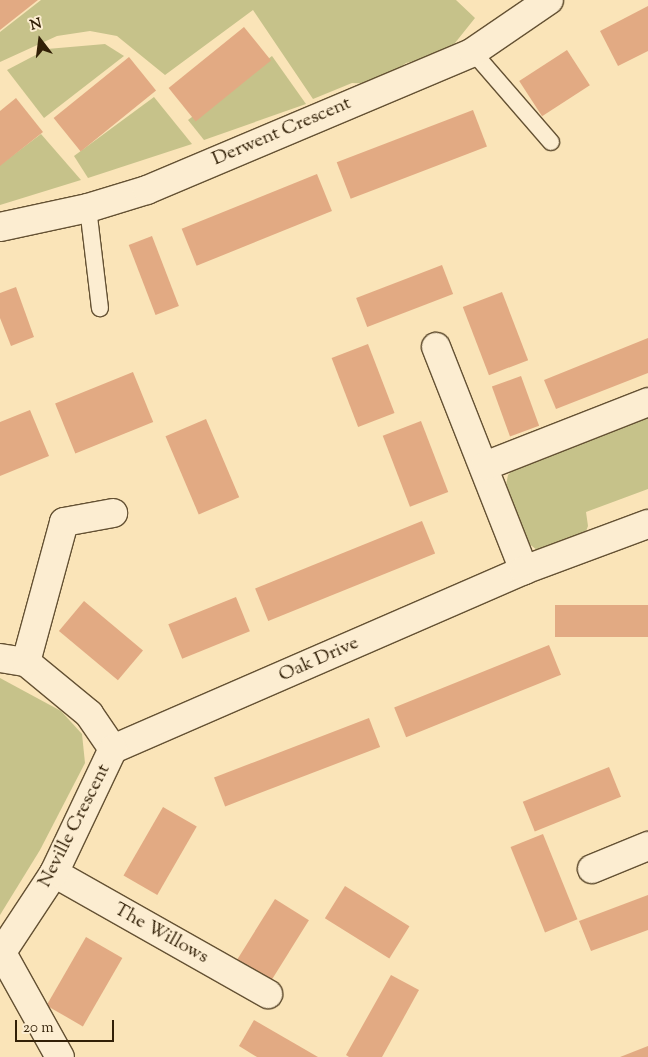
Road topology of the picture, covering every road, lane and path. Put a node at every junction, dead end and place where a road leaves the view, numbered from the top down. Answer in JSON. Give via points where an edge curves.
{"nodes":[{"id":1,"x":548,"y":0,"type":"edge"},
{"id":2,"x":473,"y":52,"type":"junction"},
{"id":3,"x":550,"y":142,"type":"dead end"},
{"id":4,"x":88,"y":208,"type":"junction"},
{"id":5,"x":0,"y":227,"type":"edge"},
{"id":6,"x":100,"y":308,"type":"dead end"},
{"id":7,"x":436,"y":347,"type":"dead end"},
{"id":8,"x":648,"y":402,"type":"edge"},
{"id":9,"x":486,"y":466,"type":"junction"},
{"id":10,"x":113,"y":513,"type":"dead end"},
{"id":11,"x":648,"y":524,"type":"edge"},
{"id":12,"x":524,"y":570,"type":"junction"},
{"id":13,"x":13,"y":660,"type":"edge"},
{"id":14,"x":113,"y":749,"type":"junction"},
{"id":15,"x":648,"y":846,"type":"edge"},
{"id":16,"x":592,"y":869,"type":"dead end"},
{"id":17,"x":54,"y":874,"type":"junction"},
{"id":18,"x":1,"y":954,"type":"edge"},
{"id":19,"x":268,"y":994,"type":"dead end"},
{"id":20,"x":60,"y":1057,"type":"edge"}],
"edges":[{"from":1,"to":2,"type":"street","name":"Derwent Crescent"},
{"from":2,"to":3,"type":"lane"},
{"from":2,"to":4,"type":"street","name":"Derwent Crescent","via":[[147,190]]},
{"from":4,"to":5,"type":"street","name":"Derwent Crescent"},
{"from":4,"to":6,"type":"lane"},
{"from":7,"to":9,"type":"street"},
{"from":8,"to":9,"type":"street"},
{"from":9,"to":12,"type":"street"},
{"from":10,"to":13,"type":"street","name":"Neville Crescent","via":[[64,522]]},
{"from":11,"to":12,"type":"street","name":"Oak Drive"},
{"from":12,"to":14,"type":"street","name":"Oak Drive"},
{"from":13,"to":14,"type":"street","name":"Neville Crescent","via":[[89,714]]},
{"from":14,"to":17,"type":"street","name":"Neville Crescent"},
{"from":15,"to":16,"type":"street"},
{"from":17,"to":18,"type":"street","name":"Neville Crescent"},
{"from":17,"to":19,"type":"street","name":"The Willows"},
{"from":18,"to":20,"type":"street"}]}
